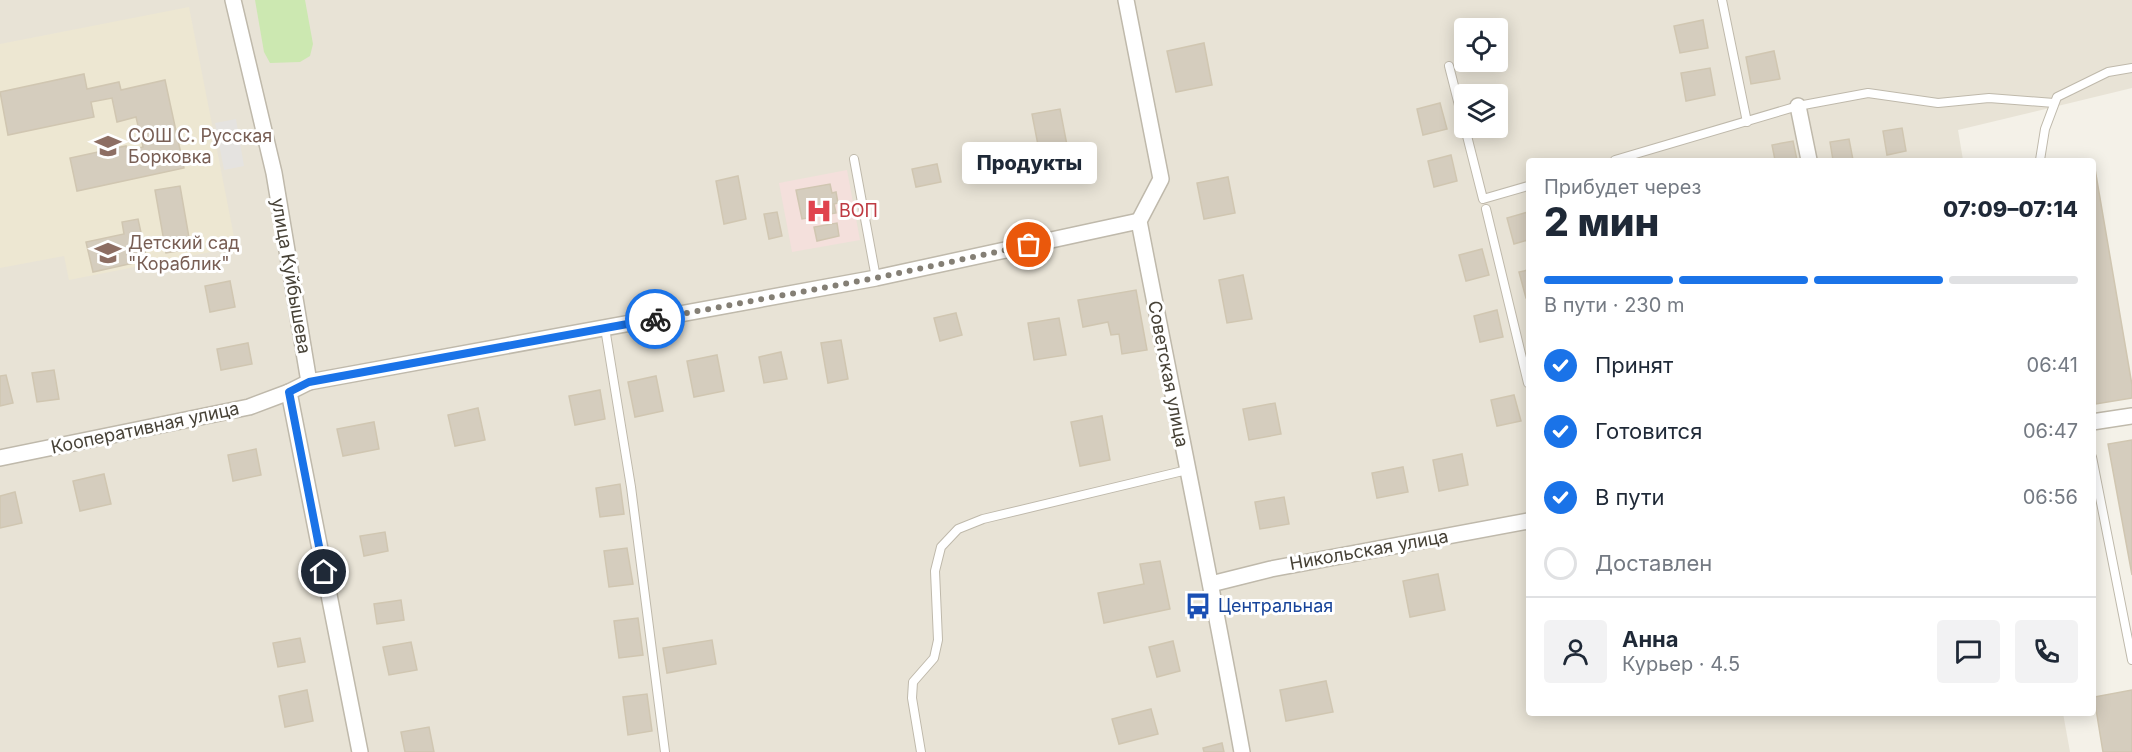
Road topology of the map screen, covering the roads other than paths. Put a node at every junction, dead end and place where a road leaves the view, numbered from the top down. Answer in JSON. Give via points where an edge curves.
{"nodes":[{"id":1,"x":233,"y":0,"type":"edge"},
{"id":2,"x":1126,"y":0,"type":"edge"},
{"id":3,"x":1722,"y":0,"type":"edge"},
{"id":4,"x":1449,"y":66,"type":"dead end"},
{"id":5,"x":2132,"y":68,"type":"edge"},
{"id":6,"x":1454,"y":86,"type":"edge"},
{"id":7,"x":2054,"y":103,"type":"junction"},
{"id":8,"x":1798,"y":106,"type":"junction"},
{"id":9,"x":1747,"y":122,"type":"junction"},
{"id":10,"x":1467,"y":138,"type":"edge"},
{"id":11,"x":1622,"y":158,"type":"edge"},
{"id":12,"x":1809,"y":158,"type":"edge"},
{"id":13,"x":2040,"y":158,"type":"edge"},
{"id":14,"x":854,"y":159,"type":"dead end"},
{"id":15,"x":1526,"y":187,"type":"edge"},
{"id":16,"x":1486,"y":209,"type":"dead end"},
{"id":17,"x":1139,"y":221,"type":"junction"},
{"id":18,"x":876,"y":278,"type":"junction"},
{"id":19,"x":606,"y":328,"type":"junction"},
{"id":20,"x":1526,"y":375,"type":"edge"},
{"id":21,"x":309,"y":382,"type":"junction"},
{"id":22,"x":289,"y":392,"type":"junction"},
{"id":23,"x":2132,"y":416,"type":"edge"},
{"id":24,"x":2096,"y":421,"type":"edge"},
{"id":25,"x":0,"y":458,"type":"edge"},
{"id":26,"x":1187,"y":470,"type":"junction"},
{"id":27,"x":2096,"y":477,"type":"edge"},
{"id":28,"x":1526,"y":521,"type":"edge"},
{"id":29,"x":1211,"y":584,"type":"junction"},
{"id":30,"x":2132,"y":660,"type":"edge"},
{"id":31,"x":360,"y":752,"type":"edge"},
{"id":32,"x":665,"y":752,"type":"edge"},
{"id":33,"x":921,"y":752,"type":"edge"},
{"id":34,"x":1242,"y":752,"type":"edge"}],
"edges":[{"from":1,"to":21,"type":"street","name":"улица Куйбышева","via":[[274,173]]},
{"from":2,"to":17,"type":"street","via":[[1161,179]]},
{"from":3,"to":9,"type":"lane"},
{"from":4,"to":6,"type":"lane"},
{"from":5,"to":7,"type":"lane","via":[[2109,72],[2057,97]]},
{"from":7,"to":8,"type":"lane","via":[[1989,98],[1938,103],[1868,93]]},
{"from":7,"to":13,"type":"lane"},
{"from":8,"to":9,"type":"lane"},
{"from":8,"to":12,"type":"street"},
{"from":9,"to":11,"type":"lane"},
{"from":10,"to":15,"type":"lane","via":[[1483,199]]},
{"from":14,"to":18,"type":"lane"},
{"from":16,"to":20,"type":"lane"},
{"from":17,"to":18,"type":"street"},
{"from":17,"to":26,"type":"street","name":"Советская улица"},
{"from":18,"to":19,"type":"street"},
{"from":19,"to":21,"type":"street"},
{"from":19,"to":32,"type":"lane"},
{"from":21,"to":22,"type":"street"},
{"from":22,"to":25,"type":"street","name":"Кооперативная улица","via":[[239,409]]},
{"from":22,"to":31,"type":"street"},
{"from":23,"to":24,"type":"street"},
{"from":26,"to":29,"type":"street","name":"Советская улица"},
{"from":26,"to":33,"type":"lane","via":[[983,519],[958,529],[941,547],[935,572],[938,640],[934,658],[914,682],[912,698]]},
{"from":27,"to":30,"type":"lane"},
{"from":28,"to":29,"type":"street","name":"Никольская улица","via":[[1271,568]]},
{"from":29,"to":34,"type":"street","name":"Советская улица"}]}
